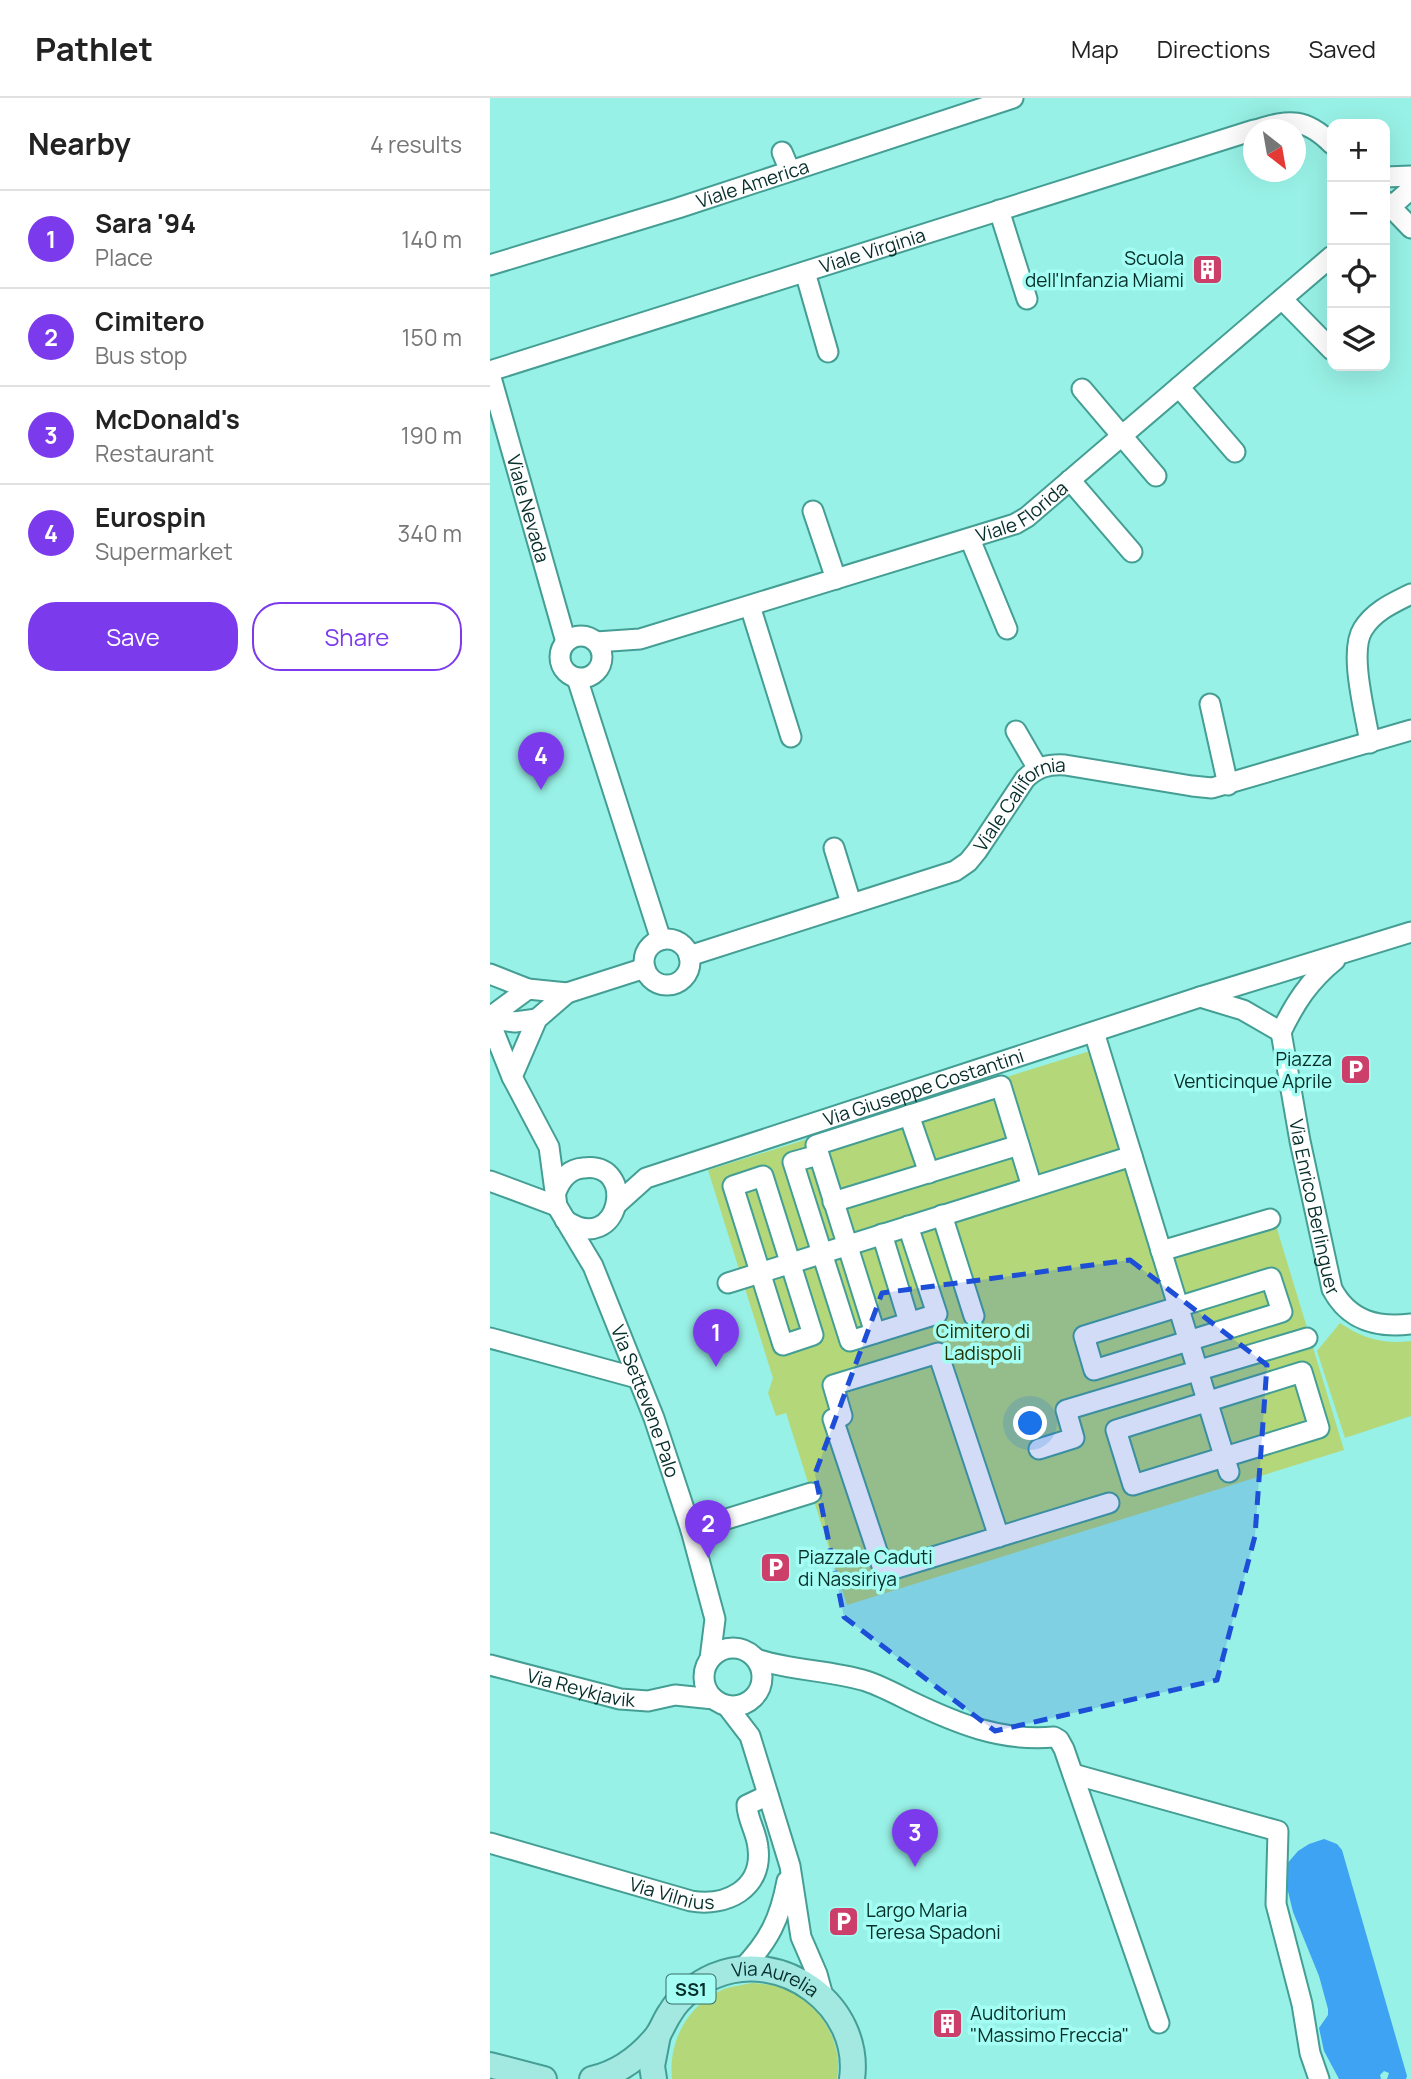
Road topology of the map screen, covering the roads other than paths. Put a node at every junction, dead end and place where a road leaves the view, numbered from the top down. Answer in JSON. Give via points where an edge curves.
{"nodes":[{"id":1,"x":1013,"y":98,"type":"edge"},
{"id":2,"x":1306,"y":125,"type":"edge"},
{"id":3,"x":1243,"y":134,"type":"edge"},
{"id":4,"x":1327,"y":140,"type":"edge"},
{"id":5,"x":782,"y":152,"type":"dead end"},
{"id":6,"x":790,"y":171,"type":"junction"},
{"id":7,"x":1411,"y":176,"type":"edge"},
{"id":8,"x":1390,"y":177,"type":"edge"},
{"id":9,"x":1411,"y":189,"type":"edge"},
{"id":10,"x":1390,"y":204,"type":"edge"},
{"id":11,"x":1390,"y":209,"type":"edge"},
{"id":12,"x":999,"y":210,"type":"junction"},
{"id":13,"x":1411,"y":228,"type":"edge"},
{"id":14,"x":1327,"y":261,"type":"edge"},
{"id":15,"x":490,"y":265,"type":"edge"},
{"id":16,"x":805,"y":272,"type":"junction"},
{"id":17,"x":1027,"y":299,"type":"dead end"},
{"id":18,"x":1282,"y":299,"type":"junction"},
{"id":19,"x":1327,"y":345,"type":"edge"},
{"id":20,"x":828,"y":352,"type":"dead end"},
{"id":21,"x":490,"y":373,"type":"edge"},
{"id":22,"x":1179,"y":387,"type":"junction"},
{"id":23,"x":1082,"y":389,"type":"dead end"},
{"id":24,"x":1122,"y":436,"type":"junction"},
{"id":25,"x":1235,"y":452,"type":"dead end"},
{"id":26,"x":1156,"y":476,"type":"dead end"},
{"id":27,"x":1070,"y":480,"type":"junction"},
{"id":28,"x":813,"y":511,"type":"dead end"},
{"id":29,"x":970,"y":539,"type":"junction"},
{"id":30,"x":1132,"y":552,"type":"dead end"},
{"id":31,"x":835,"y":579,"type":"junction"},
{"id":32,"x":1411,"y":594,"type":"edge"},
{"id":33,"x":750,"y":606,"type":"junction"},
{"id":34,"x":1007,"y":629,"type":"dead end"},
{"id":35,"x":640,"y":639,"type":"junction"},
{"id":36,"x":566,"y":642,"type":"junction"},
{"id":37,"x":596,"y":642,"type":"junction"},
{"id":38,"x":591,"y":672,"type":"junction"},
{"id":39,"x":1210,"y":704,"type":"dead end"},
{"id":40,"x":1411,"y":730,"type":"edge"},
{"id":41,"x":1016,"y":732,"type":"dead end"},
{"id":42,"x":791,"y":737,"type":"dead end"},
{"id":43,"x":1370,"y":743,"type":"junction"},
{"id":44,"x":1038,"y":769,"type":"junction"},
{"id":45,"x":1228,"y":785,"type":"junction"},
{"id":46,"x":834,"y":848,"type":"dead end"},
{"id":47,"x":851,"y":903,"type":"junction"},
{"id":48,"x":1411,"y":932,"type":"edge"},
{"id":49,"x":661,"y":940,"type":"junction"},
{"id":50,"x":1344,"y":953,"type":"junction"},
{"id":51,"x":689,"y":956,"type":"junction"},
{"id":52,"x":645,"y":968,"type":"junction"},
{"id":53,"x":490,"y":974,"type":"edge"},
{"id":54,"x":528,"y":989,"type":"junction"},
{"id":55,"x":567,"y":993,"type":"junction"},
{"id":56,"x":1200,"y":997,"type":"junction"},
{"id":57,"x":490,"y":1019,"type":"edge"},
{"id":58,"x":537,"y":1019,"type":"junction"},
{"id":59,"x":1094,"y":1032,"type":"junction"},
{"id":60,"x":1281,"y":1032,"type":"junction"},
{"id":61,"x":512,"y":1077,"type":"junction"},
{"id":62,"x":909,"y":1115,"type":"junction"},
{"id":63,"x":1019,"y":1145,"type":"junction"},
{"id":64,"x":549,"y":1147,"type":"junction"},
{"id":65,"x":818,"y":1154,"type":"junction"},
{"id":66,"x":1132,"y":1156,"type":"junction"},
{"id":67,"x":599,"y":1171,"type":"junction"},
{"id":68,"x":929,"y":1173,"type":"junction"},
{"id":69,"x":646,"y":1178,"type":"junction"},
{"id":70,"x":490,"y":1181,"type":"edge"},
{"id":71,"x":1032,"y":1187,"type":"junction"},
{"id":72,"x":833,"y":1202,"type":"junction"},
{"id":73,"x":617,"y":1204,"type":"junction"},
{"id":74,"x":559,"y":1206,"type":"junction"},
{"id":75,"x":942,"y":1215,"type":"junction"},
{"id":76,"x":1270,"y":1219,"type":"dead end"},
{"id":77,"x":603,"y":1224,"type":"junction"},
{"id":78,"x":908,"y":1226,"type":"junction"},
{"id":79,"x":882,"y":1234,"type":"junction"},
{"id":80,"x":847,"y":1245,"type":"junction"},
{"id":81,"x":1161,"y":1251,"type":"junction"},
{"id":82,"x":821,"y":1253,"type":"junction"},
{"id":83,"x":790,"y":1263,"type":"junction"},
{"id":84,"x":593,"y":1266,"type":"junction"},
{"id":85,"x":760,"y":1273,"type":"junction"},
{"id":86,"x":728,"y":1283,"type":"dead end"},
{"id":87,"x":1178,"y":1307,"type":"junction"},
{"id":88,"x":974,"y":1316,"type":"dead end"},
{"id":89,"x":909,"y":1322,"type":"junction"},
{"id":90,"x":1411,"y":1324,"type":"edge"},
{"id":91,"x":875,"y":1333,"type":"junction"},
{"id":92,"x":490,"y":1338,"type":"edge"},
{"id":93,"x":1307,"y":1338,"type":"dead end"},
{"id":94,"x":1189,"y":1341,"type":"junction"},
{"id":95,"x":1198,"y":1370,"type":"junction"},
{"id":96,"x":637,"y":1378,"type":"junction"},
{"id":97,"x":1208,"y":1401,"type":"junction"},
{"id":98,"x":1039,"y":1450,"type":"dead end"},
{"id":99,"x":1227,"y":1464,"type":"junction"},
{"id":100,"x":811,"y":1493,"type":"dead end"},
{"id":101,"x":1109,"y":1503,"type":"dead end"},
{"id":102,"x":691,"y":1530,"type":"junction"},
{"id":103,"x":999,"y":1537,"type":"junction"},
{"id":104,"x":715,"y":1619,"type":"junction"},
{"id":105,"x":736,"y":1648,"type":"junction"},
{"id":106,"x":756,"y":1658,"type":"junction"},
{"id":107,"x":490,"y":1665,"type":"edge"},
{"id":108,"x":707,"y":1666,"type":"junction"},
{"id":109,"x":825,"y":1671,"type":"junction"},
{"id":110,"x":758,"y":1691,"type":"junction"},
{"id":111,"x":675,"y":1696,"type":"junction"},
{"id":112,"x":720,"y":1702,"type":"junction"},
{"id":113,"x":750,"y":1736,"type":"junction"},
{"id":114,"x":1073,"y":1774,"type":"junction"},
{"id":115,"x":768,"y":1795,"type":"junction"},
{"id":116,"x":490,"y":1843,"type":"edge"},
{"id":117,"x":790,"y":1866,"type":"junction"},
{"id":118,"x":742,"y":1969,"type":"junction"},
{"id":119,"x":823,"y":1996,"type":"junction"},
{"id":120,"x":1159,"y":2023,"type":"dead end"},
{"id":121,"x":658,"y":2034,"type":"junction"},
{"id":122,"x":490,"y":2065,"type":"edge"},
{"id":123,"x":544,"y":2079,"type":"edge"},
{"id":124,"x":592,"y":2079,"type":"edge"},
{"id":125,"x":654,"y":2079,"type":"edge"},
{"id":126,"x":852,"y":2079,"type":"edge"},
{"id":127,"x":1319,"y":2079,"type":"edge"}],
"edges":[{"from":1,"to":6,"type":"street","name":"Viale America"},
{"from":2,"to":4,"type":"street","name":"Viale Virginia"},
{"from":3,"to":12,"type":"street","name":"Viale Virginia"},
{"from":5,"to":6,"type":"street"},
{"from":6,"to":15,"type":"street","name":"Viale America"},
{"from":7,"to":8,"type":"street"},
{"from":9,"to":10,"type":"street"},
{"from":11,"to":13,"type":"street"},
{"from":12,"to":16,"type":"street","name":"Viale Virginia"},
{"from":12,"to":17,"type":"street"},
{"from":14,"to":18,"type":"street","name":"Viale Florida"},
{"from":16,"to":20,"type":"street"},
{"from":16,"to":21,"type":"street","name":"Viale Virginia"},
{"from":18,"to":19,"type":"street"},
{"from":18,"to":22,"type":"street","name":"Viale Florida"},
{"from":21,"to":36,"type":"street","name":"Viale Nevada"},
{"from":22,"to":24,"type":"street","name":"Viale Florida"},
{"from":22,"to":25,"type":"street"},
{"from":23,"to":24,"type":"street"},
{"from":24,"to":26,"type":"street"},
{"from":24,"to":27,"type":"street","name":"Viale Florida"},
{"from":27,"to":29,"type":"street","name":"Viale Florida","via":[[1019,522]]},
{"from":27,"to":30,"type":"street"},
{"from":28,"to":31,"type":"street"},
{"from":29,"to":31,"type":"street","name":"Viale Florida"},
{"from":29,"to":34,"type":"street"},
{"from":31,"to":33,"type":"street","name":"Viale Florida"},
{"from":32,"to":43,"type":"street","via":[[1378,613],[1360,635],[1358,666]]},
{"from":33,"to":35,"type":"street","name":"Viale Florida"},
{"from":33,"to":42,"type":"street"},
{"from":35,"to":37,"type":"street","name":"Viale Florida"},
{"from":35,"to":38,"type":"street","name":"Viale Florida"},
{"from":36,"to":37,"type":"street","via":[[578,636]]},
{"from":36,"to":38,"type":"street","via":[[560,662],[568,674]]},
{"from":37,"to":38,"type":"street","via":[[601,649]]},
{"from":38,"to":49,"type":"street","via":[[589,712]]},
{"from":39,"to":45,"type":"street"},
{"from":40,"to":43,"type":"street","name":"Viale California"},
{"from":41,"to":44,"type":"street"},
{"from":43,"to":45,"type":"street","name":"Viale California"},
{"from":44,"to":45,"type":"street","name":"Viale California","via":[[1065,765],[1208,788]]},
{"from":44,"to":47,"type":"street","name":"Viale California","via":[[962,867]]},
{"from":46,"to":47,"type":"street"},
{"from":47,"to":51,"type":"street","name":"Viale California"},
{"from":48,"to":50,"type":"street","name":"Via Giuseppe Costantini"},
{"from":49,"to":51,"type":"street","via":[[675,940]]},
{"from":49,"to":52,"type":"street","via":[[649,947]]},
{"from":50,"to":56,"type":"street","name":"Via Giuseppe Costantini"},
{"from":50,"to":60,"type":"street","via":[[1315,976]]},
{"from":51,"to":52,"type":"street","via":[[688,970],[673,984],[659,983]]},
{"from":52,"to":55,"type":"street"},
{"from":53,"to":54,"type":"street"},
{"from":54,"to":55,"type":"street"},
{"from":54,"to":57,"type":"street"},
{"from":55,"to":58,"type":"street"},
{"from":56,"to":59,"type":"street","name":"Via Giuseppe Costantini"},
{"from":56,"to":60,"type":"street","via":[[1243,1010]]},
{"from":57,"to":58,"type":"street"},
{"from":57,"to":61,"type":"street","name":"Via Settevene Palo"},
{"from":58,"to":61,"type":"street"},
{"from":59,"to":66,"type":"street"},
{"from":59,"to":69,"type":"street","name":"Via Giuseppe Costantini"},
{"from":60,"to":90,"type":"street","name":"Via Enrico Berlinguer","via":[[1332,1289],[1343,1307],[1361,1319],[1390,1326]]},
{"from":61,"to":64,"type":"street","name":"Via Settevene Palo"},
{"from":62,"to":63,"type":"street","via":[[1001,1087]]},
{"from":62,"to":65,"type":"street","via":[[816,1145]]},
{"from":62,"to":68,"type":"street"},
{"from":63,"to":68,"type":"street"},
{"from":63,"to":71,"type":"street"},
{"from":64,"to":67,"type":"street"},
{"from":64,"to":74,"type":"street","name":"Via Settevene Palo"},
{"from":65,"to":72,"type":"street"},
{"from":65,"to":82,"type":"street","via":[[793,1162]]},
{"from":66,"to":71,"type":"street"},
{"from":66,"to":81,"type":"street"},
{"from":67,"to":69,"type":"street"},
{"from":67,"to":73,"type":"street","via":[[616,1188]]},
{"from":67,"to":74,"type":"street","via":[[573,1170],[560,1183]]},
{"from":68,"to":72,"type":"street"},
{"from":69,"to":73,"type":"street"},
{"from":70,"to":74,"type":"street"},
{"from":71,"to":75,"type":"street"},
{"from":72,"to":80,"type":"street"},
{"from":73,"to":77,"type":"street"},
{"from":74,"to":77,"type":"street","via":[[584,1229]]},
{"from":74,"to":84,"type":"street","name":"Via Settevene Palo"},
{"from":75,"to":78,"type":"street"},
{"from":75,"to":88,"type":"street"},
{"from":76,"to":81,"type":"street"},
{"from":77,"to":84,"type":"street"},
{"from":78,"to":79,"type":"street"},
{"from":78,"to":89,"type":"street","via":[[937,1314]]},
{"from":79,"to":80,"type":"street"},
{"from":79,"to":89,"type":"street"},
{"from":80,"to":82,"type":"street"},
{"from":80,"to":91,"type":"street"},
{"from":81,"to":87,"type":"street"},
{"from":82,"to":83,"type":"street"},
{"from":82,"to":91,"type":"street","via":[[850,1341]]},
{"from":83,"to":85,"type":"street"},
{"from":83,"to":85,"type":"street","via":[[813,1335],[783,1345]]},
{"from":83,"to":85,"type":"street","via":[[763,1177],[733,1186]]},
{"from":84,"to":96,"type":"street","name":"Via Settevene Palo"},
{"from":85,"to":86,"type":"street"},
{"from":87,"to":94,"type":"street"},
{"from":87,"to":94,"type":"street","via":[[1271,1278],[1282,1312]]},
{"from":87,"to":94,"type":"street","via":[[1084,1336],[1094,1370]]},
{"from":89,"to":91,"type":"street"},
{"from":92,"to":96,"type":"street"},
{"from":93,"to":95,"type":"street"},
{"from":94,"to":95,"type":"street"},
{"from":95,"to":97,"type":"street"},
{"from":95,"to":98,"type":"street","via":[[1066,1410],[1074,1438]]},
{"from":96,"to":102,"type":"street","name":"Via Settevene Palo"},
{"from":97,"to":99,"type":"street"},
{"from":97,"to":99,"type":"street","via":[[1116,1430],[1133,1485]]},
{"from":97,"to":99,"type":"street","via":[[1302,1372],[1319,1428]]},
{"from":100,"to":102,"type":"street"},
{"from":101,"to":103,"type":"street"},
{"from":102,"to":104,"type":"street","name":"Via Settevene Palo"},
{"from":103,"to":103,"type":"street","via":[[938,1353],[833,1385],[842,1416],[833,1419],[884,1573]]},
{"from":104,"to":105,"type":"street","name":"Via Settevene Palo"},
{"from":104,"to":108,"type":"street","name":"Via Settevene Palo"},
{"from":105,"to":106,"type":"street","name":"Via Settevene Palo"},
{"from":105,"to":108,"type":"street","via":[[722,1650]]},
{"from":106,"to":109,"type":"street"},
{"from":106,"to":110,"type":"street","name":"Via Settevene Palo","via":[[763,1676]]},
{"from":107,"to":111,"type":"street","name":"Via Reykjavik","via":[[620,1699],[648,1701]]},
{"from":108,"to":111,"type":"street"},
{"from":108,"to":112,"type":"street","name":"Via Settevene Palo","via":[[708,1692]]},
{"from":109,"to":110,"type":"street","via":[[792,1675]]},
{"from":109,"to":114,"type":"street","via":[[869,1682],[958,1724],[993,1734],[1056,1738]]},
{"from":110,"to":112,"type":"street","via":[[742,1705]]},
{"from":110,"to":113,"type":"street","name":"Via Settevene Palo"},
{"from":111,"to":112,"type":"street","name":"Via Reykjavik"},
{"from":112,"to":113,"type":"street","name":"Via Settevene Palo"},
{"from":113,"to":115,"type":"street","name":"Via Settevene Palo"},
{"from":114,"to":120,"type":"street"},
{"from":114,"to":127,"type":"street","via":[[1278,1831],[1276,1905]]},
{"from":115,"to":116,"type":"street","name":"Via Vilnius","via":[[747,1805],[759,1855],[753,1877],[739,1894],[716,1902],[691,1901]]},
{"from":115,"to":117,"type":"street","name":"Via Settevene Palo"},
{"from":117,"to":118,"type":"street","via":[[777,1921],[761,1949]]},
{"from":117,"to":119,"type":"street","name":"Via Settevene Palo","via":[[801,1937]]},
{"from":118,"to":119,"type":"main road","name":"Via Aurelia","number":"SS1","via":[[771,1970],[799,1979]]},
{"from":118,"to":121,"type":"main road","name":"Via Aurelia","number":"SS1","via":[[715,1975],[691,1990],[671,2010]]},
{"from":119,"to":126,"type":"main road","name":"Via Aurelia","number":"SS1","via":[[846,2030],[852,2050]]},
{"from":121,"to":124,"type":"main road","name":"Via Aurelia","number":"SS1","via":[[627,2064]]},
{"from":121,"to":125,"type":"main road","name":"Via Aurelia","number":"SS1"},
{"from":122,"to":123,"type":"main road"}]}
